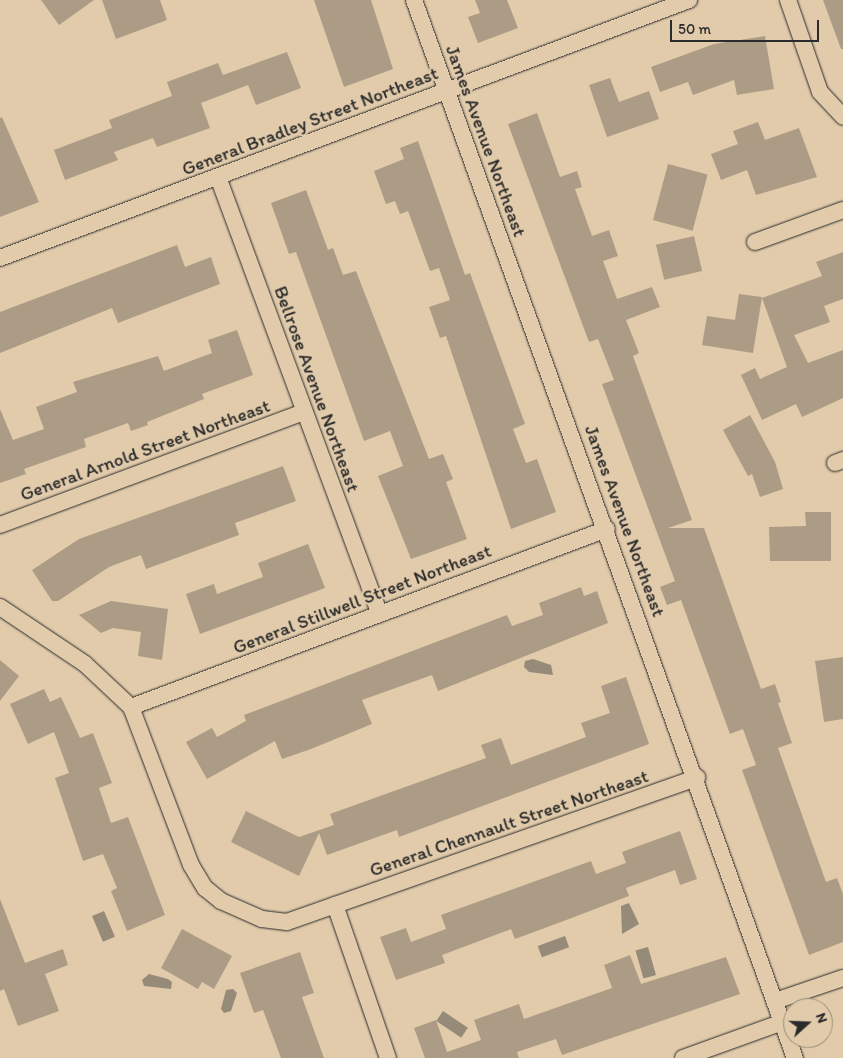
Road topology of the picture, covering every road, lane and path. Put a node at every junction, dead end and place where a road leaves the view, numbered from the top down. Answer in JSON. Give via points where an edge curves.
{"nodes":[{"id":1,"x":414,"y":0,"type":"edge"},
{"id":2,"x":689,"y":0,"type":"edge"},
{"id":3,"x":788,"y":0,"type":"edge"},
{"id":4,"x":446,"y":91,"type":"junction"},
{"id":5,"x":843,"y":118,"type":"edge"},
{"id":6,"x":218,"y":177,"type":"junction"},
{"id":7,"x":843,"y":210,"type":"edge"},
{"id":8,"x":755,"y":242,"type":"dead end"},
{"id":9,"x":0,"y":258,"type":"edge"},
{"id":10,"x":304,"y":412,"type":"junction"},
{"id":11,"x":0,"y":525,"type":"edge"},
{"id":12,"x":607,"y":529,"type":"junction"},
{"id":13,"x":0,"y":607,"type":"edge"},
{"id":14,"x":380,"y":614,"type":"junction"},
{"id":15,"x":131,"y":707,"type":"junction"},
{"id":16,"x":697,"y":778,"type":"junction"},
{"id":17,"x":335,"y":905,"type":"junction"},
{"id":18,"x":843,"y":978,"type":"edge"},
{"id":19,"x":776,"y":1001,"type":"junction"},
{"id":20,"x":782,"y":1022,"type":"junction"},
{"id":21,"x":388,"y":1058,"type":"edge"},
{"id":22,"x":684,"y":1058,"type":"edge"},
{"id":23,"x":795,"y":1058,"type":"edge"}],
"edges":[{"from":1,"to":4,"type":"street","name":"James Avenue Northeast"},
{"from":2,"to":4,"type":"street","name":"General Bradley Street Northeast"},
{"from":3,"to":5,"type":"street","via":[[820,92]]},
{"from":4,"to":6,"type":"street","name":"General Bradley Street Northeast"},
{"from":4,"to":12,"type":"street","name":"James Avenue Northeast"},
{"from":6,"to":9,"type":"street","name":"General Bradley Street Northeast"},
{"from":6,"to":10,"type":"street","name":"Bellrose Avenue Northeast"},
{"from":7,"to":8,"type":"street"},
{"from":10,"to":11,"type":"street","name":"General Arnold Street Northeast"},
{"from":10,"to":14,"type":"street","name":"Bellrose Avenue Northeast"},
{"from":12,"to":14,"type":"street","name":"General Stillwell Street Northeast"},
{"from":12,"to":16,"type":"street","name":"James Avenue Northeast"},
{"from":13,"to":15,"type":"street","via":[[85,664]]},
{"from":14,"to":15,"type":"street","name":"General Stillwell Street Northeast"},
{"from":15,"to":17,"type":"street","name":"General Chennault Street Northeast","via":[[191,865],[205,888],[221,901],[262,919],[287,922]]},
{"from":16,"to":17,"type":"street","name":"General Chennault Street Northeast"},
{"from":16,"to":19,"type":"street","name":"James Avenue Northeast"},
{"from":17,"to":21,"type":"street"},
{"from":18,"to":19,"type":"street"},
{"from":19,"to":20,"type":"street","name":"James Avenue Northeast"},
{"from":20,"to":22,"type":"street"},
{"from":20,"to":23,"type":"street","name":"James Avenue Northeast"}]}
